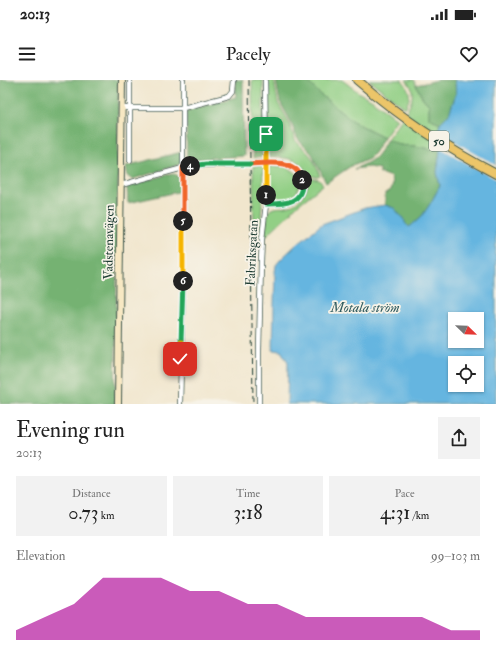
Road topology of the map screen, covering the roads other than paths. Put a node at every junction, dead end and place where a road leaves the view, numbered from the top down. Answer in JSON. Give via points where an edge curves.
{"nodes":[{"id":1,"x":122,"y":80,"type":"edge"},
{"id":2,"x":130,"y":80,"type":"edge"},
{"id":3,"x":183,"y":80,"type":"edge"},
{"id":4,"x":234,"y":80,"type":"edge"},
{"id":5,"x":265,"y":80,"type":"edge"},
{"id":6,"x":356,"y":80,"type":"edge"},
{"id":7,"x":364,"y":80,"type":"edge"},
{"id":8,"x":387,"y":102,"type":"junction"},
{"id":9,"x":122,"y":108,"type":"junction"},
{"id":10,"x":130,"y":108,"type":"junction"},
{"id":11,"x":183,"y":108,"type":"junction"},
{"id":12,"x":130,"y":160,"type":"dead end"},
{"id":13,"x":183,"y":168,"type":"junction"},
{"id":14,"x":496,"y":168,"type":"edge"},
{"id":15,"x":496,"y":174,"type":"edge"},
{"id":16,"x":121,"y":185,"type":"junction"},
{"id":17,"x":266,"y":204,"type":"junction"},
{"id":18,"x":118,"y":404,"type":"edge"},
{"id":19,"x":180,"y":404,"type":"edge"},
{"id":20,"x":259,"y":404,"type":"edge"}],
"edges":[{"from":1,"to":9,"type":"main road","name":"Vadstenavägen"},
{"from":2,"to":10,"type":"street"},
{"from":3,"to":11,"type":"street"},
{"from":4,"to":11,"type":"street","via":[[233,91],[229,96]]},
{"from":5,"to":17,"type":"street","name":"Fabriksgatan","bridge":true},
{"from":6,"to":8,"type":"highway","number":"50"},
{"from":7,"to":8,"type":"highway","number":"50"},
{"from":8,"to":14,"type":"highway","number":"50"},
{"from":8,"to":15,"type":"highway","number":"50","via":[[411,123],[439,142]]},
{"from":9,"to":10,"type":"street"},
{"from":9,"to":16,"type":"main road","name":"Vadstenavägen"},
{"from":10,"to":11,"type":"street"},
{"from":10,"to":12,"type":"street"},
{"from":11,"to":13,"type":"street"},
{"from":13,"to":16,"type":"street"},
{"from":13,"to":17,"type":"street","via":[[206,164],[276,163],[285,164],[300,173],[303,185],[300,194],[286,203]]},
{"from":13,"to":19,"type":"street"},
{"from":16,"to":18,"type":"main road","name":"Vadstenavägen"},
{"from":17,"to":20,"type":"street","name":"Fabriksgatan","via":[[258,350]]}]}
